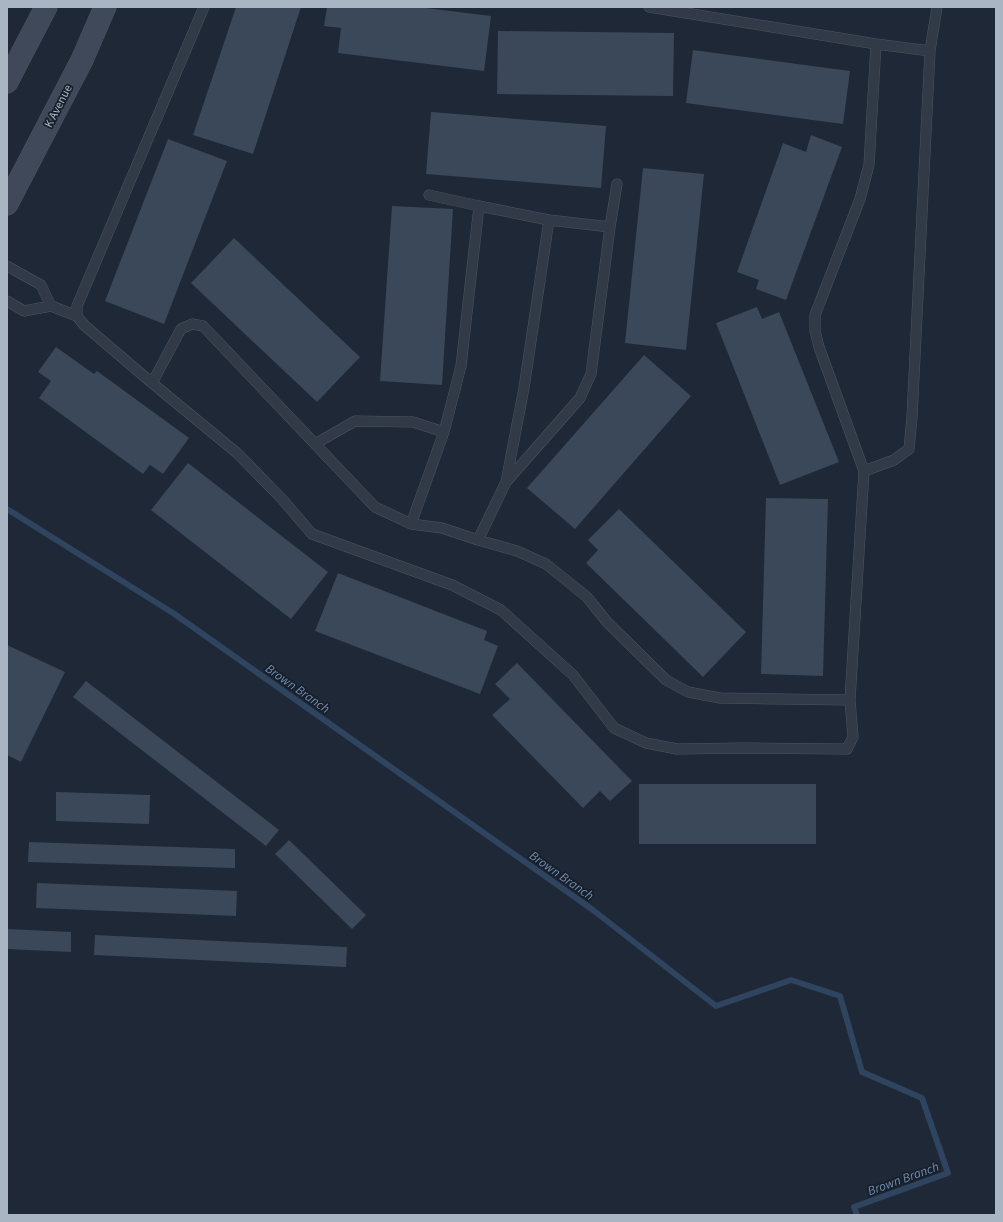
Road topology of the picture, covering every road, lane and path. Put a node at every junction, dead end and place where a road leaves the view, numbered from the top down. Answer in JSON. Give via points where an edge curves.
{"nodes":[{"id":1,"x":46,"y":7,"type":"edge"},
{"id":2,"x":105,"y":7,"type":"edge"},
{"id":3,"x":204,"y":7,"type":"edge"},
{"id":4,"x":649,"y":7,"type":"edge"},
{"id":5,"x":937,"y":7,"type":"edge"},
{"id":6,"x":876,"y":44,"type":"junction"},
{"id":7,"x":930,"y":51,"type":"junction"},
{"id":8,"x":7,"y":82,"type":"edge"},
{"id":9,"x":617,"y":184,"type":"dead end"},
{"id":10,"x":429,"y":195,"type":"dead end"},
{"id":11,"x":7,"y":204,"type":"edge"},
{"id":12,"x":480,"y":206,"type":"junction"},
{"id":13,"x":549,"y":220,"type":"junction"},
{"id":14,"x":610,"y":227,"type":"junction"},
{"id":15,"x":7,"y":266,"type":"edge"},
{"id":16,"x":7,"y":301,"type":"edge"},
{"id":17,"x":51,"y":306,"type":"junction"},
{"id":18,"x":77,"y":316,"type":"junction"},
{"id":19,"x":152,"y":383,"type":"junction"},
{"id":20,"x":444,"y":432,"type":"junction"},
{"id":21,"x":315,"y":444,"type":"junction"},
{"id":22,"x":864,"y":471,"type":"junction"},
{"id":23,"x":506,"y":482,"type":"junction"},
{"id":24,"x":411,"y":524,"type":"junction"},
{"id":25,"x":478,"y":540,"type":"junction"},
{"id":26,"x":850,"y":700,"type":"junction"}],
"edges":[{"from":1,"to":8,"type":"main road"},
{"from":2,"to":11,"type":"main road","name":"K Avenue","via":[[82,60]]},
{"from":3,"to":18,"type":"lane","via":[[77,306]]},
{"from":4,"to":6,"type":"lane"},
{"from":5,"to":7,"type":"lane"},
{"from":6,"to":7,"type":"lane"},
{"from":6,"to":22,"type":"lane","via":[[869,165],[860,199],[815,315],[819,347]]},
{"from":7,"to":22,"type":"lane","via":[[909,449],[894,460]]},
{"from":9,"to":14,"type":"lane"},
{"from":10,"to":12,"type":"lane"},
{"from":12,"to":13,"type":"lane"},
{"from":12,"to":20,"type":"lane","via":[[461,366]]},
{"from":13,"to":14,"type":"lane"},
{"from":13,"to":23,"type":"lane","via":[[524,388]]},
{"from":14,"to":23,"type":"lane","via":[[591,374],[580,398]]},
{"from":15,"to":17,"type":"lane","via":[[41,285]]},
{"from":16,"to":17,"type":"lane","via":[[24,311]]},
{"from":17,"to":18,"type":"lane"},
{"from":18,"to":19,"type":"lane","via":[[84,325]]},
{"from":19,"to":21,"type":"lane","via":[[181,329],[192,324],[203,326]]},
{"from":19,"to":26,"type":"lane","via":[[237,453],[312,534],[452,585],[501,610],[573,675],[614,728],[646,743],[677,749],[847,749],[853,737]]},
{"from":20,"to":21,"type":"lane","via":[[414,422],[355,421]]},
{"from":20,"to":24,"type":"lane"},
{"from":21,"to":24,"type":"lane","via":[[375,507]]},
{"from":22,"to":26,"type":"lane"},
{"from":23,"to":25,"type":"lane"},
{"from":24,"to":25,"type":"lane","via":[[442,528]]},
{"from":25,"to":26,"type":"lane","via":[[517,551],[546,564],[587,597],[607,622],[666,680],[688,692],[720,698]]}]}
